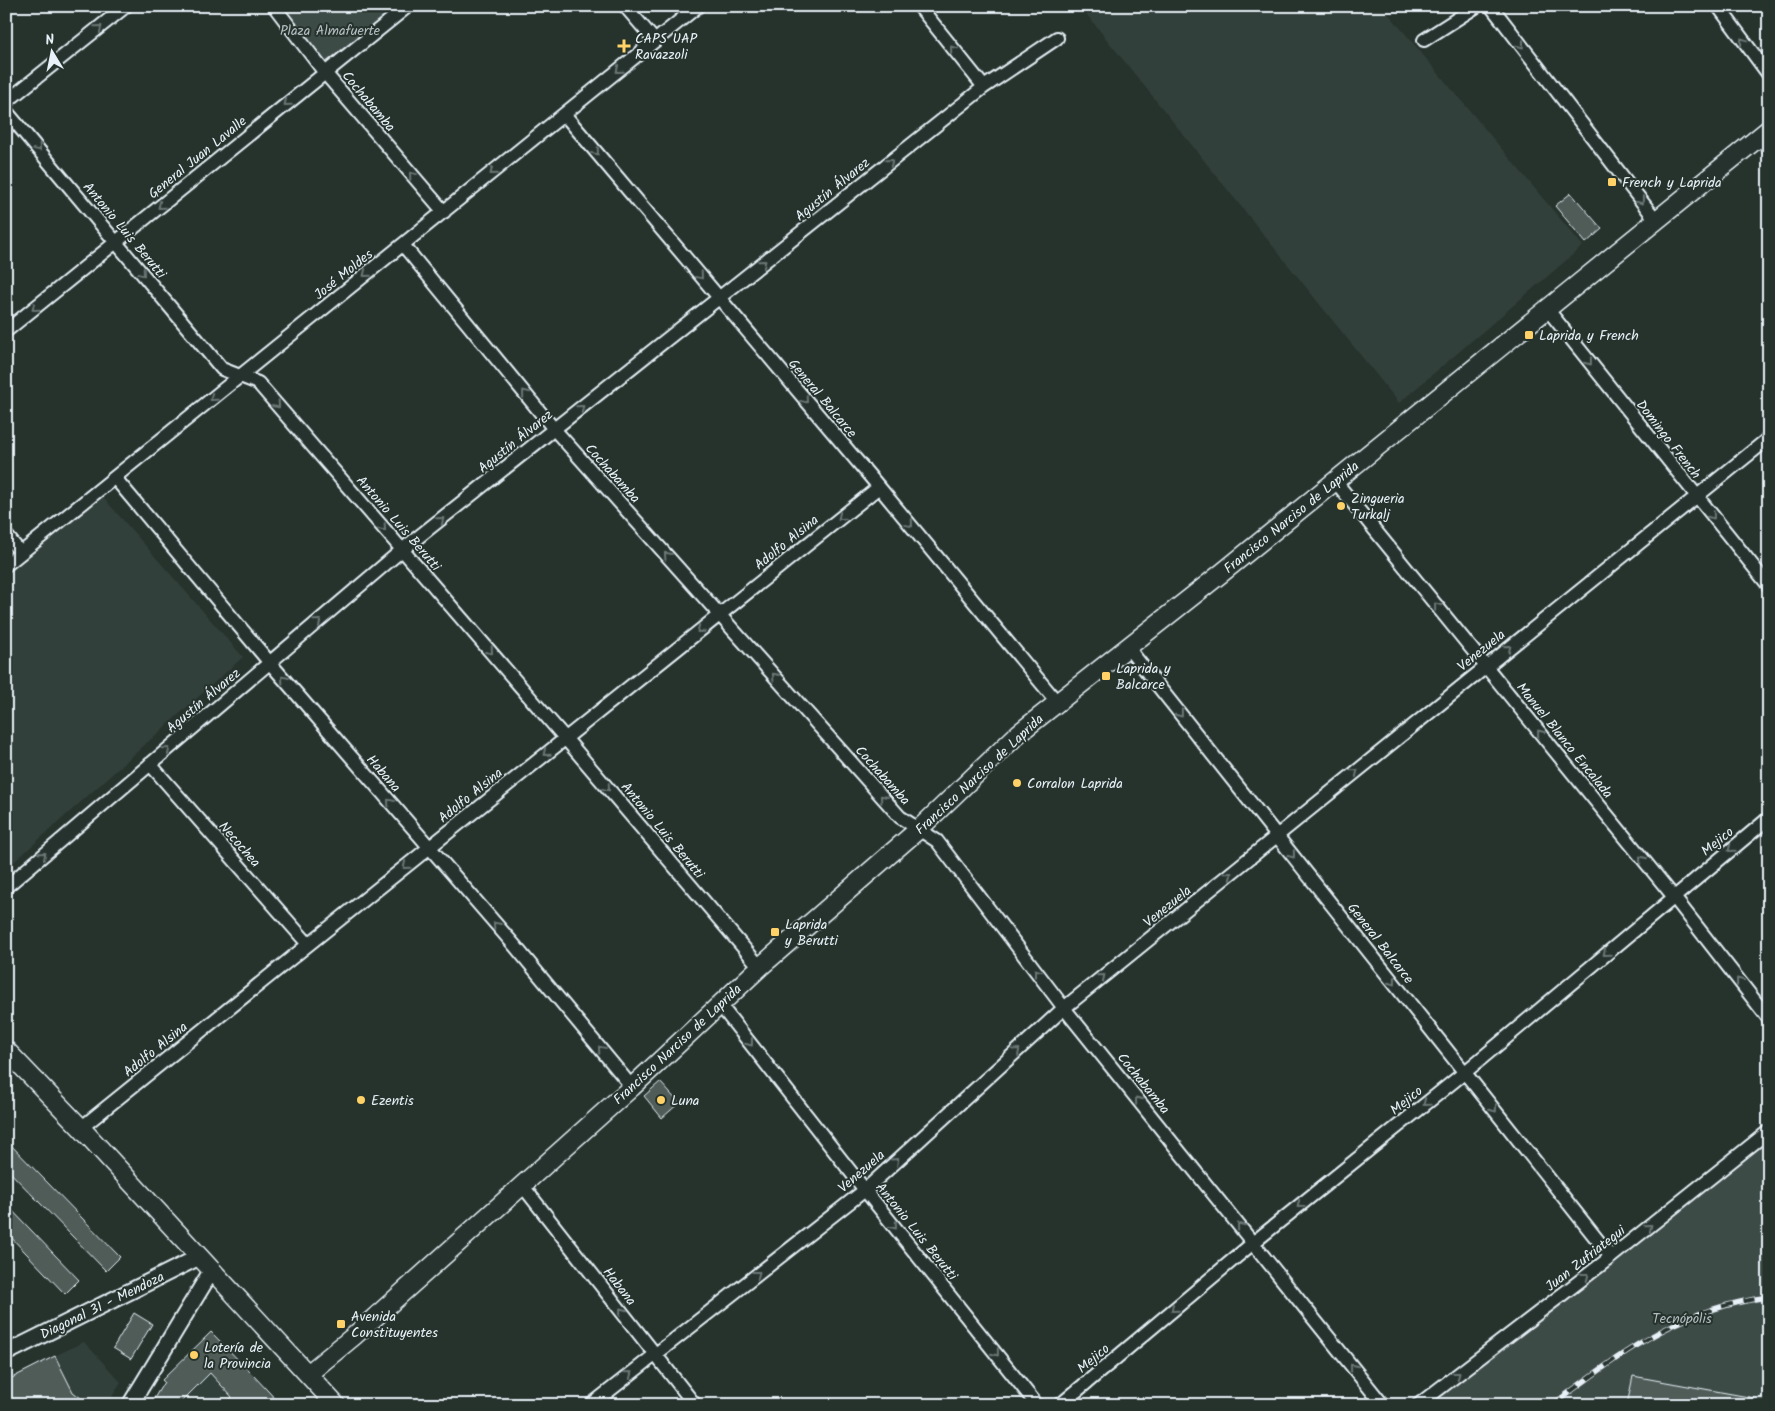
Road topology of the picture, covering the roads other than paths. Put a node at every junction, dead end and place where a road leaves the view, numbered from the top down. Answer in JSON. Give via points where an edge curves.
{"nodes":[{"id":1,"x":126,"y":6,"type":"edge"},
{"id":2,"x":274,"y":6,"type":"edge"},
{"id":3,"x":408,"y":6,"type":"edge"},
{"id":4,"x":625,"y":6,"type":"edge"},
{"id":5,"x":698,"y":6,"type":"edge"},
{"id":6,"x":918,"y":6,"type":"edge"},
{"id":7,"x":1477,"y":6,"type":"edge"},
{"id":8,"x":1491,"y":6,"type":"edge"},
{"id":9,"x":1718,"y":6,"type":"edge"},
{"id":10,"x":1057,"y":38,"type":"dead end"},
{"id":11,"x":1424,"y":40,"type":"dead end"},
{"id":12,"x":655,"y":41,"type":"junction"},
{"id":13,"x":325,"y":73,"type":"junction"},
{"id":14,"x":1769,"y":75,"type":"edge"},
{"id":15,"x":984,"y":87,"type":"junction"},
{"id":16,"x":6,"y":102,"type":"edge"},
{"id":17,"x":6,"y":111,"type":"edge"},
{"id":18,"x":564,"y":114,"type":"junction"},
{"id":19,"x":1766,"y":138,"type":"edge"},
{"id":20,"x":444,"y":212,"type":"junction"},
{"id":21,"x":1656,"y":220,"type":"junction"},
{"id":22,"x":116,"y":242,"type":"junction"},
{"id":23,"x":403,"y":245,"type":"junction"},
{"id":24,"x":719,"y":298,"type":"junction"},
{"id":25,"x":1548,"y":310,"type":"junction"},
{"id":26,"x":6,"y":331,"type":"edge"},
{"id":27,"x":239,"y":377,"type":"junction"},
{"id":28,"x":554,"y":429,"type":"junction"},
{"id":29,"x":1769,"y":438,"type":"edge"},
{"id":30,"x":115,"y":478,"type":"junction"},
{"id":31,"x":1335,"y":481,"type":"junction"},
{"id":32,"x":879,"y":487,"type":"junction"},
{"id":33,"x":1696,"y":497,"type":"junction"},
{"id":34,"x":6,"y":535,"type":"edge"},
{"id":35,"x":402,"y":550,"type":"junction"},
{"id":36,"x":21,"y":553,"type":"junction"},
{"id":37,"x":6,"y":565,"type":"edge"},
{"id":38,"x":1769,"y":586,"type":"edge"},
{"id":39,"x":720,"y":614,"type":"junction"},
{"id":40,"x":1128,"y":648,"type":"junction"},
{"id":41,"x":270,"y":663,"type":"junction"},
{"id":42,"x":1486,"y":666,"type":"junction"},
{"id":43,"x":1057,"y":702,"type":"junction"},
{"id":44,"x":565,"y":738,"type":"junction"},
{"id":45,"x":150,"y":764,"type":"junction"},
{"id":46,"x":1769,"y":818,"type":"edge"},
{"id":47,"x":919,"y":829,"type":"junction"},
{"id":48,"x":1277,"y":836,"type":"junction"},
{"id":49,"x":429,"y":847,"type":"junction"},
{"id":50,"x":6,"y":887,"type":"edge"},
{"id":51,"x":1673,"y":896,"type":"junction"},
{"id":52,"x":308,"y":944,"type":"junction"},
{"id":53,"x":760,"y":968,"type":"junction"},
{"id":54,"x":720,"y":1005,"type":"junction"},
{"id":55,"x":1064,"y":1008,"type":"junction"},
{"id":56,"x":1769,"y":1019,"type":"edge"},
{"id":57,"x":6,"y":1050,"type":"edge"},
{"id":58,"x":1464,"y":1073,"type":"junction"},
{"id":59,"x":632,"y":1087,"type":"junction"},
{"id":60,"x":81,"y":1128,"type":"junction"},
{"id":61,"x":1769,"y":1131,"type":"edge"},
{"id":62,"x":522,"y":1185,"type":"junction"},
{"id":63,"x":865,"y":1190,"type":"junction"},
{"id":64,"x":1253,"y":1242,"type":"junction"},
{"id":65,"x":198,"y":1257,"type":"junction"},
{"id":66,"x":1611,"y":1257,"type":"junction"},
{"id":67,"x":212,"y":1270,"type":"junction"},
{"id":68,"x":6,"y":1353,"type":"edge"},
{"id":69,"x":655,"y":1353,"type":"junction"},
{"id":70,"x":308,"y":1374,"type":"junction"},
{"id":71,"x":130,"y":1405,"type":"edge"},
{"id":72,"x":336,"y":1405,"type":"edge"},
{"id":73,"x":591,"y":1405,"type":"edge"},
{"id":74,"x":695,"y":1405,"type":"edge"},
{"id":75,"x":1038,"y":1405,"type":"edge"},
{"id":76,"x":1060,"y":1405,"type":"edge"},
{"id":77,"x":1383,"y":1405,"type":"edge"},
{"id":78,"x":1418,"y":1405,"type":"edge"}],
"edges":[{"from":16,"to":1,"type":"street","one_way":true},
{"from":2,"to":13,"type":"street","name":"Cochabamba"},
{"from":3,"to":13,"type":"street","name":"General Juan Lavalle"},
{"from":4,"to":12,"type":"street"},
{"from":5,"to":12,"type":"street","name":"José Moldes"},
{"from":15,"to":6,"type":"street","one_way":true},
{"from":7,"to":11,"type":"street"},
{"from":8,"to":21,"type":"street","one_way":true},
{"from":14,"to":9,"type":"street","one_way":true},
{"from":10,"to":15,"type":"street","name":"Agustín Álvarez"},
{"from":12,"to":18,"type":"street","name":"José Moldes","one_way":true},
{"from":20,"to":13,"type":"street","name":"Cochabamba","one_way":true},
{"from":13,"to":22,"type":"street","name":"General Juan Lavalle","one_way":true},
{"from":24,"to":15,"type":"street","name":"Agustín Álvarez","one_way":true},
{"from":17,"to":22,"type":"street","name":"Antonio Luis Berutti","one_way":true},
{"from":18,"to":20,"type":"street","name":"José Moldes","one_way":true},
{"from":18,"to":24,"type":"street","name":"General Balcarce","one_way":true},
{"from":19,"to":21,"type":"main road","name":"Francisco Narciso de Laprida"},
{"from":20,"to":23,"type":"street","name":"José Moldes"},
{"from":21,"to":25,"type":"main road","name":"Francisco Narciso de Laprida"},
{"from":22,"to":26,"type":"street","name":"General Juan Lavalle","one_way":true},
{"from":22,"to":27,"type":"street","name":"Antonio Luis Berutti","one_way":true,"via":[[222,369]]},
{"from":23,"to":27,"type":"street","name":"José Moldes","one_way":true},
{"from":28,"to":23,"type":"street","name":"Cochabamba","one_way":true},
{"from":28,"to":24,"type":"street","name":"Agustín Álvarez","one_way":true},
{"from":24,"to":32,"type":"street","name":"General Balcarce","one_way":true},
{"from":25,"to":31,"type":"main road","name":"Francisco Narciso de Laprida"},
{"from":25,"to":33,"type":"street","name":"Domingo French","one_way":true},
{"from":27,"to":30,"type":"street","name":"José Moldes","one_way":true},
{"from":27,"to":35,"type":"street","name":"Antonio Luis Berutti","one_way":true,"via":[[258,383]]},
{"from":35,"to":28,"type":"street","name":"Agustín Álvarez","one_way":true},
{"from":39,"to":28,"type":"street","name":"Cochabamba","one_way":true},
{"from":29,"to":33,"type":"street","name":"Venezuela"},
{"from":30,"to":36,"type":"street","name":"José Moldes"},
{"from":30,"to":41,"type":"street","name":"Habana"},
{"from":31,"to":40,"type":"main road","name":"Francisco Narciso de Laprida"},
{"from":42,"to":31,"type":"street","name":"Manuel Blanco Encalada","one_way":true},
{"from":32,"to":39,"type":"street","name":"Adolfo Alsina","one_way":true},
{"from":32,"to":43,"type":"street","name":"General Balcarce","one_way":true},
{"from":33,"to":38,"type":"street","name":"Domingo French","one_way":true},
{"from":42,"to":33,"type":"street","name":"Venezuela","one_way":true},
{"from":34,"to":36,"type":"street"},
{"from":41,"to":35,"type":"street","name":"Agustín Álvarez","one_way":true},
{"from":35,"to":44,"type":"street","name":"Antonio Luis Berutti","one_way":true},
{"from":36,"to":37,"type":"street","name":"José Moldes"},
{"from":39,"to":44,"type":"street","name":"Adolfo Alsina","one_way":true},
{"from":47,"to":39,"type":"street","name":"Cochabamba","one_way":true,"via":[[900,817]]},
{"from":40,"to":43,"type":"main road","name":"Francisco Narciso de Laprida"},
{"from":40,"to":48,"type":"street","name":"General Balcarce","one_way":true},
{"from":45,"to":41,"type":"street","name":"Agustín Álvarez","one_way":true},
{"from":49,"to":41,"type":"street","name":"Habana","one_way":true},
{"from":48,"to":42,"type":"street","name":"Venezuela","one_way":true},
{"from":51,"to":42,"type":"street","name":"Manuel Blanco Encalada","one_way":true},
{"from":43,"to":47,"type":"main road","name":"Francisco Narciso de Laprida","via":[[1019,733]]},
{"from":44,"to":49,"type":"street","name":"Adolfo Alsina","one_way":true},
{"from":44,"to":53,"type":"street","name":"Antonio Luis Berutti","one_way":true},
{"from":50,"to":45,"type":"street","name":"Agustín Álvarez","one_way":true},
{"from":45,"to":52,"type":"street","name":"Necochea"},
{"from":46,"to":51,"type":"street","name":"Mejico","one_way":true},
{"from":47,"to":53,"type":"main road","name":"Francisco Narciso de Laprida"},
{"from":55,"to":47,"type":"street","name":"Cochabamba","one_way":true,"via":[[937,841]]},
{"from":55,"to":48,"type":"street","name":"Venezuela","one_way":true},
{"from":48,"to":58,"type":"street","name":"General Balcarce","one_way":true},
{"from":49,"to":52,"type":"street","name":"Adolfo Alsina","one_way":true},
{"from":59,"to":49,"type":"street","name":"Habana","one_way":true},
{"from":56,"to":51,"type":"street","name":"Manuel Blanco Encalada","one_way":true},
{"from":51,"to":58,"type":"street","name":"Mejico","one_way":true},
{"from":52,"to":60,"type":"street","name":"Adolfo Alsina"},
{"from":53,"to":54,"type":"main road","name":"Francisco Narciso de Laprida"},
{"from":54,"to":59,"type":"main road","name":"Francisco Narciso de Laprida"},
{"from":54,"to":63,"type":"street","name":"Antonio Luis Berutti","one_way":true},
{"from":63,"to":55,"type":"street","name":"Venezuela","one_way":true},
{"from":64,"to":55,"type":"street","name":"Cochabamba","one_way":true},
{"from":57,"to":60,"type":"main road"},
{"from":58,"to":64,"type":"street","name":"Mejico","one_way":true},
{"from":58,"to":66,"type":"street","name":"General Balcarce","one_way":true},
{"from":59,"to":62,"type":"main road","name":"Francisco Narciso de Laprida"},
{"from":60,"to":65,"type":"main road"},
{"from":66,"to":61,"type":"street","name":"Juan Zufriategui","one_way":true},
{"from":69,"to":62,"type":"street","name":"Habana","one_way":true},
{"from":62,"to":70,"type":"main road","name":"Francisco Narciso de Laprida"},
{"from":69,"to":63,"type":"street","name":"Venezuela","one_way":true},
{"from":63,"to":75,"type":"street","name":"Antonio Luis Berutti","one_way":true},
{"from":64,"to":76,"type":"street","name":"Mejico","one_way":true},
{"from":77,"to":64,"type":"street","name":"Cochabamba","one_way":true},
{"from":65,"to":67,"type":"main road"},
{"from":65,"to":68,"type":"street","name":"Diagonal 31 - Mendoza"},
{"from":78,"to":66,"type":"street","name":"Juan Zufriategui","one_way":true},
{"from":67,"to":70,"type":"main road"},
{"from":67,"to":71,"type":"street"},
{"from":73,"to":69,"type":"street","name":"Venezuela","one_way":true},
{"from":69,"to":74,"type":"street","name":"Habana"},
{"from":70,"to":72,"type":"main road"}]}
